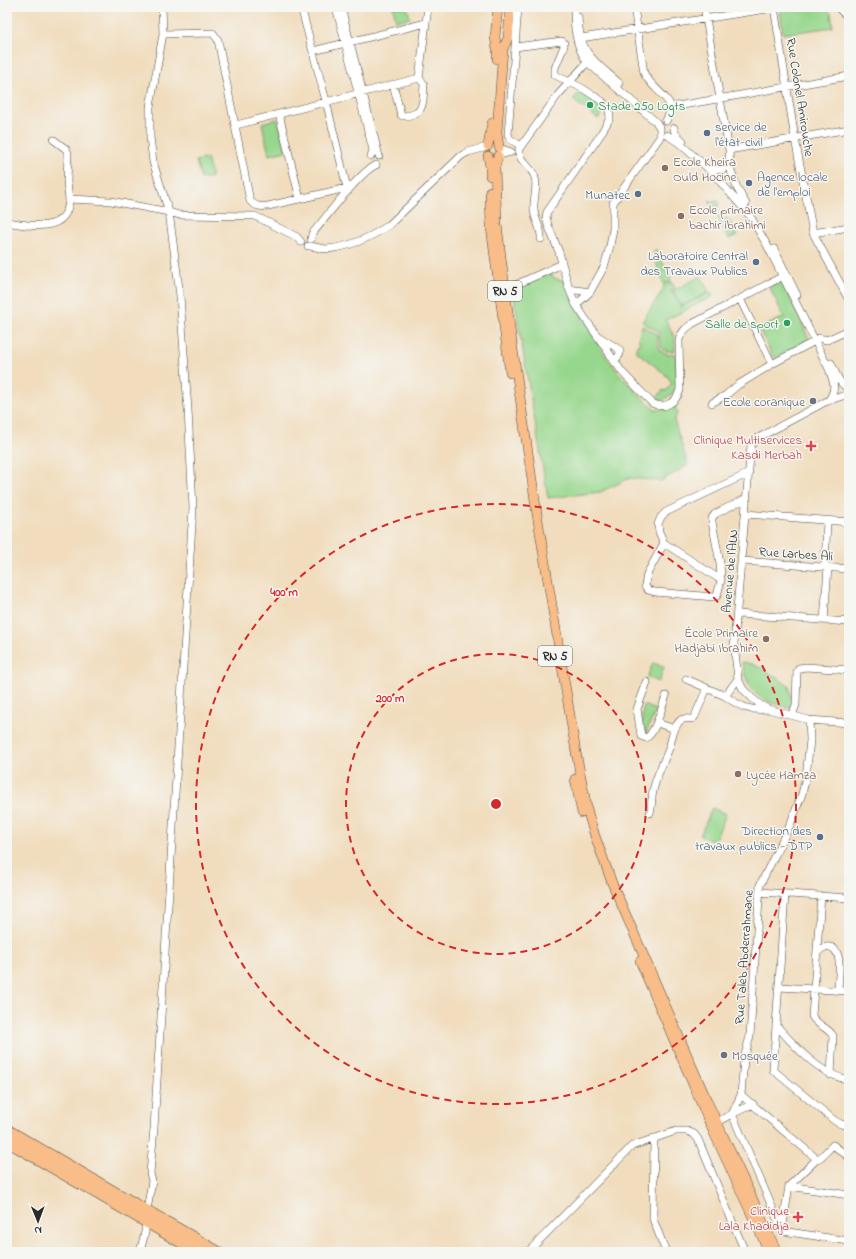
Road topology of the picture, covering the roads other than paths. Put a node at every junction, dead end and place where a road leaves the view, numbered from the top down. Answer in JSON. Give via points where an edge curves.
{"nodes":[{"id":1,"x":162,"y":7,"type":"edge"},
{"id":2,"x":301,"y":7,"type":"edge"},
{"id":3,"x":336,"y":7,"type":"edge"},
{"id":4,"x":341,"y":7,"type":"edge"},
{"id":5,"x":428,"y":7,"type":"edge"},
{"id":6,"x":498,"y":7,"type":"edge"},
{"id":7,"x":504,"y":7,"type":"edge"},
{"id":8,"x":510,"y":7,"type":"edge"},
{"id":9,"x":518,"y":7,"type":"edge"},
{"id":10,"x":574,"y":7,"type":"edge"},
{"id":11,"x":578,"y":7,"type":"edge"},
{"id":12,"x":634,"y":7,"type":"edge"},
{"id":13,"x":704,"y":7,"type":"edge"},
{"id":14,"x":774,"y":7,"type":"edge"},
{"id":15,"x":836,"y":7,"type":"edge"},
{"id":16,"x":849,"y":18,"type":"edge"},
{"id":17,"x":706,"y":19,"type":"junction"},
{"id":18,"x":426,"y":22,"type":"junction"},
{"id":19,"x":638,"y":30,"type":"junction"},
{"id":20,"x":164,"y":34,"type":"junction"},
{"id":21,"x":579,"y":39,"type":"junction"},
{"id":22,"x":348,"y":42,"type":"junction"},
{"id":23,"x":499,"y":44,"type":"junction"},
{"id":24,"x":515,"y":47,"type":"junction"},
{"id":25,"x":312,"y":51,"type":"junction"},
{"id":26,"x":589,"y":60,"type":"junction"},
{"id":27,"x":849,"y":76,"type":"edge"},
{"id":28,"x":418,"y":78,"type":"junction"},
{"id":29,"x":570,"y":83,"type":"junction"},
{"id":30,"x":393,"y":84,"type":"junction"},
{"id":31,"x":786,"y":87,"type":"junction"},
{"id":32,"x":361,"y":93,"type":"junction"},
{"id":33,"x":720,"y":98,"type":"junction"},
{"id":34,"x":326,"y":102,"type":"junction"},
{"id":35,"x":279,"y":114,"type":"junction"},
{"id":36,"x":671,"y":116,"type":"junction"},
{"id":37,"x":236,"y":125,"type":"junction"},
{"id":38,"x":849,"y":130,"type":"edge"},
{"id":39,"x":662,"y":133,"type":"junction"},
{"id":40,"x":795,"y":139,"type":"junction"},
{"id":41,"x":54,"y":140,"type":"dead end"},
{"id":42,"x":520,"y":148,"type":"junction"},
{"id":43,"x":487,"y":150,"type":"junction"},
{"id":44,"x":729,"y":150,"type":"junction"},
{"id":45,"x":499,"y":151,"type":"junction"},
{"id":46,"x":379,"y":156,"type":"junction"},
{"id":47,"x":370,"y":158,"type":"junction"},
{"id":48,"x":730,"y":160,"type":"junction"},
{"id":49,"x":376,"y":165,"type":"junction"},
{"id":50,"x":713,"y":167,"type":"junction"},
{"id":51,"x":368,"y":169,"type":"junction"},
{"id":52,"x":348,"y":190,"type":"junction"},
{"id":53,"x":69,"y":199,"type":"junction"},
{"id":54,"x":300,"y":199,"type":"junction"},
{"id":55,"x":746,"y":204,"type":"junction"},
{"id":56,"x":169,"y":212,"type":"junction"},
{"id":57,"x":7,"y":222,"type":"edge"},
{"id":58,"x":849,"y":227,"type":"edge"},
{"id":59,"x":813,"y":233,"type":"junction"},
{"id":60,"x":541,"y":239,"type":"dead end"},
{"id":61,"x":308,"y":241,"type":"junction"},
{"id":62,"x":562,"y":264,"type":"junction"},
{"id":63,"x":784,"y":275,"type":"junction"},
{"id":64,"x":849,"y":284,"type":"edge"},
{"id":65,"x":507,"y":288,"type":"junction"},
{"id":66,"x":569,"y":289,"type":"junction"},
{"id":67,"x":590,"y":292,"type":"junction"},
{"id":68,"x":740,"y":298,"type":"junction"},
{"id":69,"x":849,"y":299,"type":"edge"},
{"id":70,"x":576,"y":305,"type":"junction"},
{"id":71,"x":849,"y":330,"type":"edge"},
{"id":72,"x":595,"y":334,"type":"junction"},
{"id":73,"x":817,"y":339,"type":"junction"},
{"id":74,"x":614,"y":362,"type":"junction"},
{"id":75,"x":772,"y":364,"type":"junction"},
{"id":76,"x":847,"y":387,"type":"edge"},
{"id":77,"x":834,"y":390,"type":"junction"},
{"id":78,"x":845,"y":395,"type":"edge"},
{"id":79,"x":827,"y":401,"type":"junction"},
{"id":80,"x":712,"y":403,"type":"dead end"},
{"id":81,"x":749,"y":473,"type":"junction"},
{"id":82,"x":747,"y":498,"type":"junction"},
{"id":83,"x":746,"y":514,"type":"junction"},
{"id":84,"x":827,"y":520,"type":"junction"},
{"id":85,"x":849,"y":522,"type":"edge"},
{"id":86,"x":664,"y":543,"type":"junction"},
{"id":87,"x":742,"y":562,"type":"junction"},
{"id":88,"x":826,"y":568,"type":"junction"},
{"id":89,"x":849,"y":569,"type":"edge"},
{"id":90,"x":721,"y":580,"type":"junction"},
{"id":91,"x":738,"y":614,"type":"junction"},
{"id":92,"x":824,"y":620,"type":"junction"},
{"id":93,"x":849,"y":622,"type":"edge"},
{"id":94,"x":849,"y":670,"type":"edge"},
{"id":95,"x":686,"y":679,"type":"dead end"},
{"id":96,"x":738,"y":679,"type":"junction"},
{"id":97,"x":647,"y":682,"type":"dead end"},
{"id":98,"x":707,"y":688,"type":"junction"},
{"id":99,"x":666,"y":696,"type":"dead end"},
{"id":100,"x":725,"y":696,"type":"junction"},
{"id":101,"x":768,"y":709,"type":"junction"},
{"id":102,"x":792,"y":715,"type":"junction"},
{"id":103,"x":809,"y":720,"type":"junction"},
{"id":104,"x":657,"y":723,"type":"junction"},
{"id":105,"x":849,"y":723,"type":"edge"},
{"id":106,"x":675,"y":728,"type":"junction"},
{"id":107,"x":650,"y":813,"type":"dead end"},
{"id":108,"x":759,"y":892,"type":"junction"},
{"id":109,"x":785,"y":894,"type":"junction"},
{"id":110,"x":821,"y":896,"type":"junction"},
{"id":111,"x":849,"y":898,"type":"edge"},
{"id":112,"x":817,"y":953,"type":"junction"},
{"id":113,"x":779,"y":987,"type":"junction"},
{"id":114,"x":814,"y":989,"type":"junction"},
{"id":115,"x":838,"y":990,"type":"junction"},
{"id":116,"x":849,"y":991,"type":"edge"},
{"id":117,"x":776,"y":1024,"type":"junction"},
{"id":118,"x":831,"y":1075,"type":"junction"},
{"id":119,"x":849,"y":1079,"type":"edge"},
{"id":120,"x":742,"y":1095,"type":"junction"},
{"id":121,"x":752,"y":1104,"type":"junction"},
{"id":122,"x":732,"y":1114,"type":"junction"},
{"id":123,"x":717,"y":1122,"type":"junction"},
{"id":124,"x":849,"y":1126,"type":"edge"},
{"id":125,"x":7,"y":1130,"type":"edge"},
{"id":126,"x":654,"y":1138,"type":"junction"},
{"id":127,"x":7,"y":1140,"type":"edge"},
{"id":128,"x":849,"y":1157,"type":"edge"},
{"id":129,"x":817,"y":1158,"type":"junction"},
{"id":130,"x":789,"y":1186,"type":"junction"},
{"id":131,"x":849,"y":1195,"type":"edge"},
{"id":132,"x":146,"y":1215,"type":"junction"},
{"id":133,"x":782,"y":1230,"type":"junction"},
{"id":134,"x":849,"y":1241,"type":"edge"},
{"id":135,"x":140,"y":1252,"type":"edge"},
{"id":136,"x":198,"y":1252,"type":"edge"},
{"id":137,"x":218,"y":1252,"type":"edge"},
{"id":138,"x":528,"y":1252,"type":"edge"},
{"id":139,"x":666,"y":1252,"type":"edge"},
{"id":140,"x":745,"y":1252,"type":"edge"},
{"id":141,"x":769,"y":1252,"type":"edge"},
{"id":142,"x":777,"y":1252,"type":"edge"}],
"edges":[{"from":1,"to":20,"type":"street"},
{"from":2,"to":25,"type":"street"},
{"from":3,"to":22,"type":"street"},
{"from":4,"to":22,"type":"street"},
{"from":5,"to":18,"type":"street"},
{"from":6,"to":23,"type":"main road"},
{"from":7,"to":23,"type":"main road","number":"RN 5"},
{"from":8,"to":23,"type":"main road","via":[[508,38]]},
{"from":9,"to":24,"type":"street"},
{"from":10,"to":21,"type":"street","via":[[574,27]]},
{"from":11,"to":21,"type":"street"},
{"from":12,"to":19,"type":"street"},
{"from":13,"to":17,"type":"street"},
{"from":14,"to":17,"type":"street"},
{"from":14,"to":31,"type":"street","name":"Rue Colonel Amirouche"},
{"from":15,"to":16,"type":"street"},
{"from":17,"to":19,"type":"street"},
{"from":17,"to":33,"type":"street"},
{"from":18,"to":22,"type":"street"},
{"from":18,"to":28,"type":"street"},
{"from":19,"to":21,"type":"street"},
{"from":19,"to":36,"type":"street","via":[[645,77]]},
{"from":20,"to":37,"type":"street","via":[[208,32],[216,36]]},
{"from":20,"to":56,"type":"street","via":[[149,118],[152,162]]},
{"from":21,"to":26,"type":"street"},
{"from":22,"to":25,"type":"street"},
{"from":22,"to":32,"type":"street"},
{"from":23,"to":43,"type":"main road","number":"RN 5"},
{"from":23,"to":45,"type":"main road","number":"RN 5","via":[[496,132]]},
{"from":24,"to":29,"type":"street","via":[[562,41],[564,46],[554,74]]},
{"from":24,"to":42,"type":"street","via":[[508,134]]},
{"from":25,"to":34,"type":"street"},
{"from":26,"to":29,"type":"street"},
{"from":26,"to":36,"type":"street","via":[[657,117]]},
{"from":26,"to":39,"type":"street","via":[[656,122]]},
{"from":27,"to":31,"type":"street"},
{"from":28,"to":30,"type":"street"},
{"from":28,"to":30,"type":"street","via":[[424,84],[422,103],[416,113],[401,115]]},
{"from":29,"to":42,"type":"street","via":[[558,94]]},
{"from":29,"to":62,"type":"street","via":[[596,97],[607,106],[610,113],[599,137],[547,212],[546,221],[560,252]]},
{"from":30,"to":32,"type":"street"},
{"from":31,"to":33,"type":"street"},
{"from":31,"to":40,"type":"street","name":"Rue Colonel Amirouche"},
{"from":32,"to":34,"type":"street"},
{"from":32,"to":46,"type":"street"},
{"from":32,"to":47,"type":"street","via":[[373,150]]},
{"from":33,"to":36,"type":"street"},
{"from":33,"to":44,"type":"street"},
{"from":34,"to":35,"type":"street"},
{"from":34,"to":52,"type":"street"},
{"from":35,"to":37,"type":"street"},
{"from":35,"to":54,"type":"street"},
{"from":36,"to":39,"type":"street","via":[[662,123]]},
{"from":36,"to":39,"type":"street","via":[[672,133]]},
{"from":36,"to":50,"type":"street","via":[[678,137]]},
{"from":37,"to":54,"type":"street","via":[[250,201],[261,207]]},
{"from":38,"to":40,"type":"street"},
{"from":39,"to":63,"type":"street","via":[[679,143],[710,170],[741,205],[760,232]]},
{"from":39,"to":67,"type":"street","via":[[613,203],[610,246],[604,266]]},
{"from":40,"to":44,"type":"street"},
{"from":40,"to":59,"type":"street","name":"Rue Colonel Amirouche"},
{"from":41,"to":53,"type":"street","via":[[68,153]]},
{"from":42,"to":45,"type":"street","via":[[511,152]]},
{"from":42,"to":60,"type":"street","via":[[523,161],[535,178],[534,215]]},
{"from":43,"to":45,"type":"main road","via":[[494,144]]},
{"from":43,"to":61,"type":"street","via":[[477,149],[461,156],[378,233],[354,244],[328,249]]},
{"from":43,"to":141,"type":"main road","number":"RN 5","via":[[490,166],[491,227],[504,338],[562,702],[583,816],[607,885],[714,1133]]},
{"from":44,"to":48,"type":"street"},
{"from":45,"to":65,"type":"main road","number":"RN 5","via":[[496,166],[497,225]]},
{"from":46,"to":47,"type":"street","via":[[375,154]]},
{"from":46,"to":49,"type":"street","via":[[380,161]]},
{"from":47,"to":49,"type":"street","via":[[372,164]]},
{"from":47,"to":51,"type":"street"},
{"from":48,"to":50,"type":"street","via":[[724,169]]},
{"from":48,"to":55,"type":"street","via":[[734,180]]},
{"from":49,"to":51,"type":"street"},
{"from":50,"to":55,"type":"street"},
{"from":51,"to":52,"type":"street"},
{"from":52,"to":54,"type":"street"},
{"from":52,"to":61,"type":"street"},
{"from":53,"to":56,"type":"street","via":[[111,201]]},
{"from":53,"to":57,"type":"street","via":[[63,216],[50,225],[38,227]]},
{"from":55,"to":63,"type":"street","via":[[763,228]]},
{"from":56,"to":61,"type":"street","via":[[255,216]]},
{"from":56,"to":132,"type":"street","via":[[180,296],[193,508],[150,1173],[152,1181]]},
{"from":58,"to":59,"type":"street"},
{"from":59,"to":69,"type":"street","name":"Rue Colonel Amirouche"},
{"from":62,"to":65,"type":"street"},
{"from":62,"to":66,"type":"street"},
{"from":63,"to":68,"type":"street"},
{"from":63,"to":73,"type":"street"},
{"from":64,"to":69,"type":"street"},
{"from":65,"to":123,"type":"main road","number":"RN 5","via":[[524,432],[588,814],[612,883]]},
{"from":66,"to":67,"type":"street"},
{"from":66,"to":70,"type":"street"},
{"from":67,"to":70,"type":"street"},
{"from":68,"to":74,"type":"street","via":[[692,324],[681,334],[680,390],[676,398],[667,405],[660,407],[652,403]]},
{"from":68,"to":75,"type":"street"},
{"from":70,"to":72,"type":"street"},
{"from":71,"to":73,"type":"street","via":[[827,340]]},
{"from":72,"to":74,"type":"street"},
{"from":72,"to":74,"type":"street","via":[[620,350]]},
{"from":73,"to":75,"type":"street"},
{"from":73,"to":76,"type":"street","via":[[839,380]]},
{"from":73,"to":77,"type":"street","via":[[831,374]]},
{"from":75,"to":80,"type":"street"},
{"from":76,"to":77,"type":"street","via":[[841,385]]},
{"from":76,"to":78,"type":"street"},
{"from":77,"to":78,"type":"street","via":[[836,395]]},
{"from":77,"to":79,"type":"street"},
{"from":78,"to":79,"type":"street"},
{"from":79,"to":81,"type":"street","name":"Avenue de l'ALN","via":[[758,438],[751,445]]},
{"from":81,"to":82,"type":"street","name":"Avenue de l'ALN"},
{"from":81,"to":86,"type":"street","via":[[663,514],[658,528]]},
{"from":82,"to":83,"type":"street","name":"Avenue de l'ALN"},
{"from":82,"to":90,"type":"street","via":[[712,518]]},
{"from":83,"to":84,"type":"street"},
{"from":83,"to":87,"type":"street","name":"Avenue de l'ALN"},
{"from":84,"to":85,"type":"street"},
{"from":84,"to":88,"type":"street"},
{"from":86,"to":90,"type":"street"},
{"from":86,"to":90,"type":"street","via":[[647,574],[645,586],[648,590],[714,597],[717,596]]},
{"from":87,"to":88,"type":"street","name":"Rue Larbes Ali"},
{"from":87,"to":91,"type":"street","name":"Avenue de l'ALN"},
{"from":88,"to":89,"type":"street","name":"Rue Larbes Ali"},
{"from":88,"to":92,"type":"street"},
{"from":91,"to":92,"type":"street"},
{"from":91,"to":96,"type":"street","name":"Avenue de l'ALN","via":[[734,644]]},
{"from":92,"to":93,"type":"street"},
{"from":94,"to":102,"type":"street","via":[[806,667],[798,670],[796,705]]},
{"from":95,"to":98,"type":"street"},
{"from":96,"to":100,"type":"street"},
{"from":96,"to":101,"type":"street","name":"Avenue de l'ALN","via":[[743,689]]},
{"from":97,"to":104,"type":"street","via":[[637,709],[641,736],[649,737]]},
{"from":98,"to":100,"type":"street"},
{"from":98,"to":106,"type":"street","via":[[696,716],[680,721]]},
{"from":99,"to":104,"type":"street"},
{"from":100,"to":101,"type":"street","via":[[748,709]]},
{"from":101,"to":102,"type":"street","name":"Avenue de l'ALN"},
{"from":102,"to":103,"type":"street","name":"Avenue de l'ALN"},
{"from":103,"to":105,"type":"street","name":"Avenue de l'ALN"},
{"from":103,"to":108,"type":"street","name":"Rue Taleb Abderrahmane","via":[[810,740],[802,794],[790,825],[762,880]]},
{"from":104,"to":106,"type":"street"},
{"from":106,"to":107,"type":"street","via":[[656,782]]},
{"from":108,"to":109,"type":"street"},
{"from":108,"to":120,"type":"street","name":"Rue Taleb Abderrahmane","via":[[750,1036],[744,1059]]},
{"from":109,"to":110,"type":"street"},
{"from":109,"to":113,"type":"street"},
{"from":110,"to":111,"type":"street"},
{"from":110,"to":112,"type":"street"},
{"from":112,"to":114,"type":"street"},
{"from":112,"to":115,"type":"street","via":[[826,947],[836,950],[839,956]]},
{"from":113,"to":114,"type":"street"},
{"from":113,"to":117,"type":"street"},
{"from":114,"to":115,"type":"street"},
{"from":114,"to":118,"type":"street","via":[[814,1021],[833,1036]]},
{"from":115,"to":116,"type":"street"},
{"from":117,"to":118,"type":"street","via":[[804,1054]]},
{"from":117,"to":124,"type":"street","via":[[773,1070],[835,1121]]},
{"from":118,"to":119,"type":"street"},
{"from":120,"to":121,"type":"street"},
{"from":120,"to":122,"type":"street"},
{"from":121,"to":122,"type":"street"},
{"from":121,"to":129,"type":"street"},
{"from":122,"to":123,"type":"street"},
{"from":122,"to":133,"type":"street"},
{"from":123,"to":142,"type":"main road","number":"RN 5"},
{"from":125,"to":132,"type":"highway"},
{"from":126,"to":138,"type":"street","via":[[632,1146]]},
{"from":126,"to":139,"type":"street","via":[[653,1219]]},
{"from":126,"to":140,"type":"street","via":[[687,1130],[698,1139]]},
{"from":127,"to":132,"type":"highway"},
{"from":128,"to":129,"type":"street","via":[[832,1145],[821,1158]]},
{"from":129,"to":130,"type":"street"},
{"from":130,"to":131,"type":"street"},
{"from":130,"to":133,"type":"street"},
{"from":132,"to":135,"type":"street"},
{"from":132,"to":136,"type":"highway"},
{"from":132,"to":137,"type":"highway"},
{"from":133,"to":134,"type":"street"}]}
